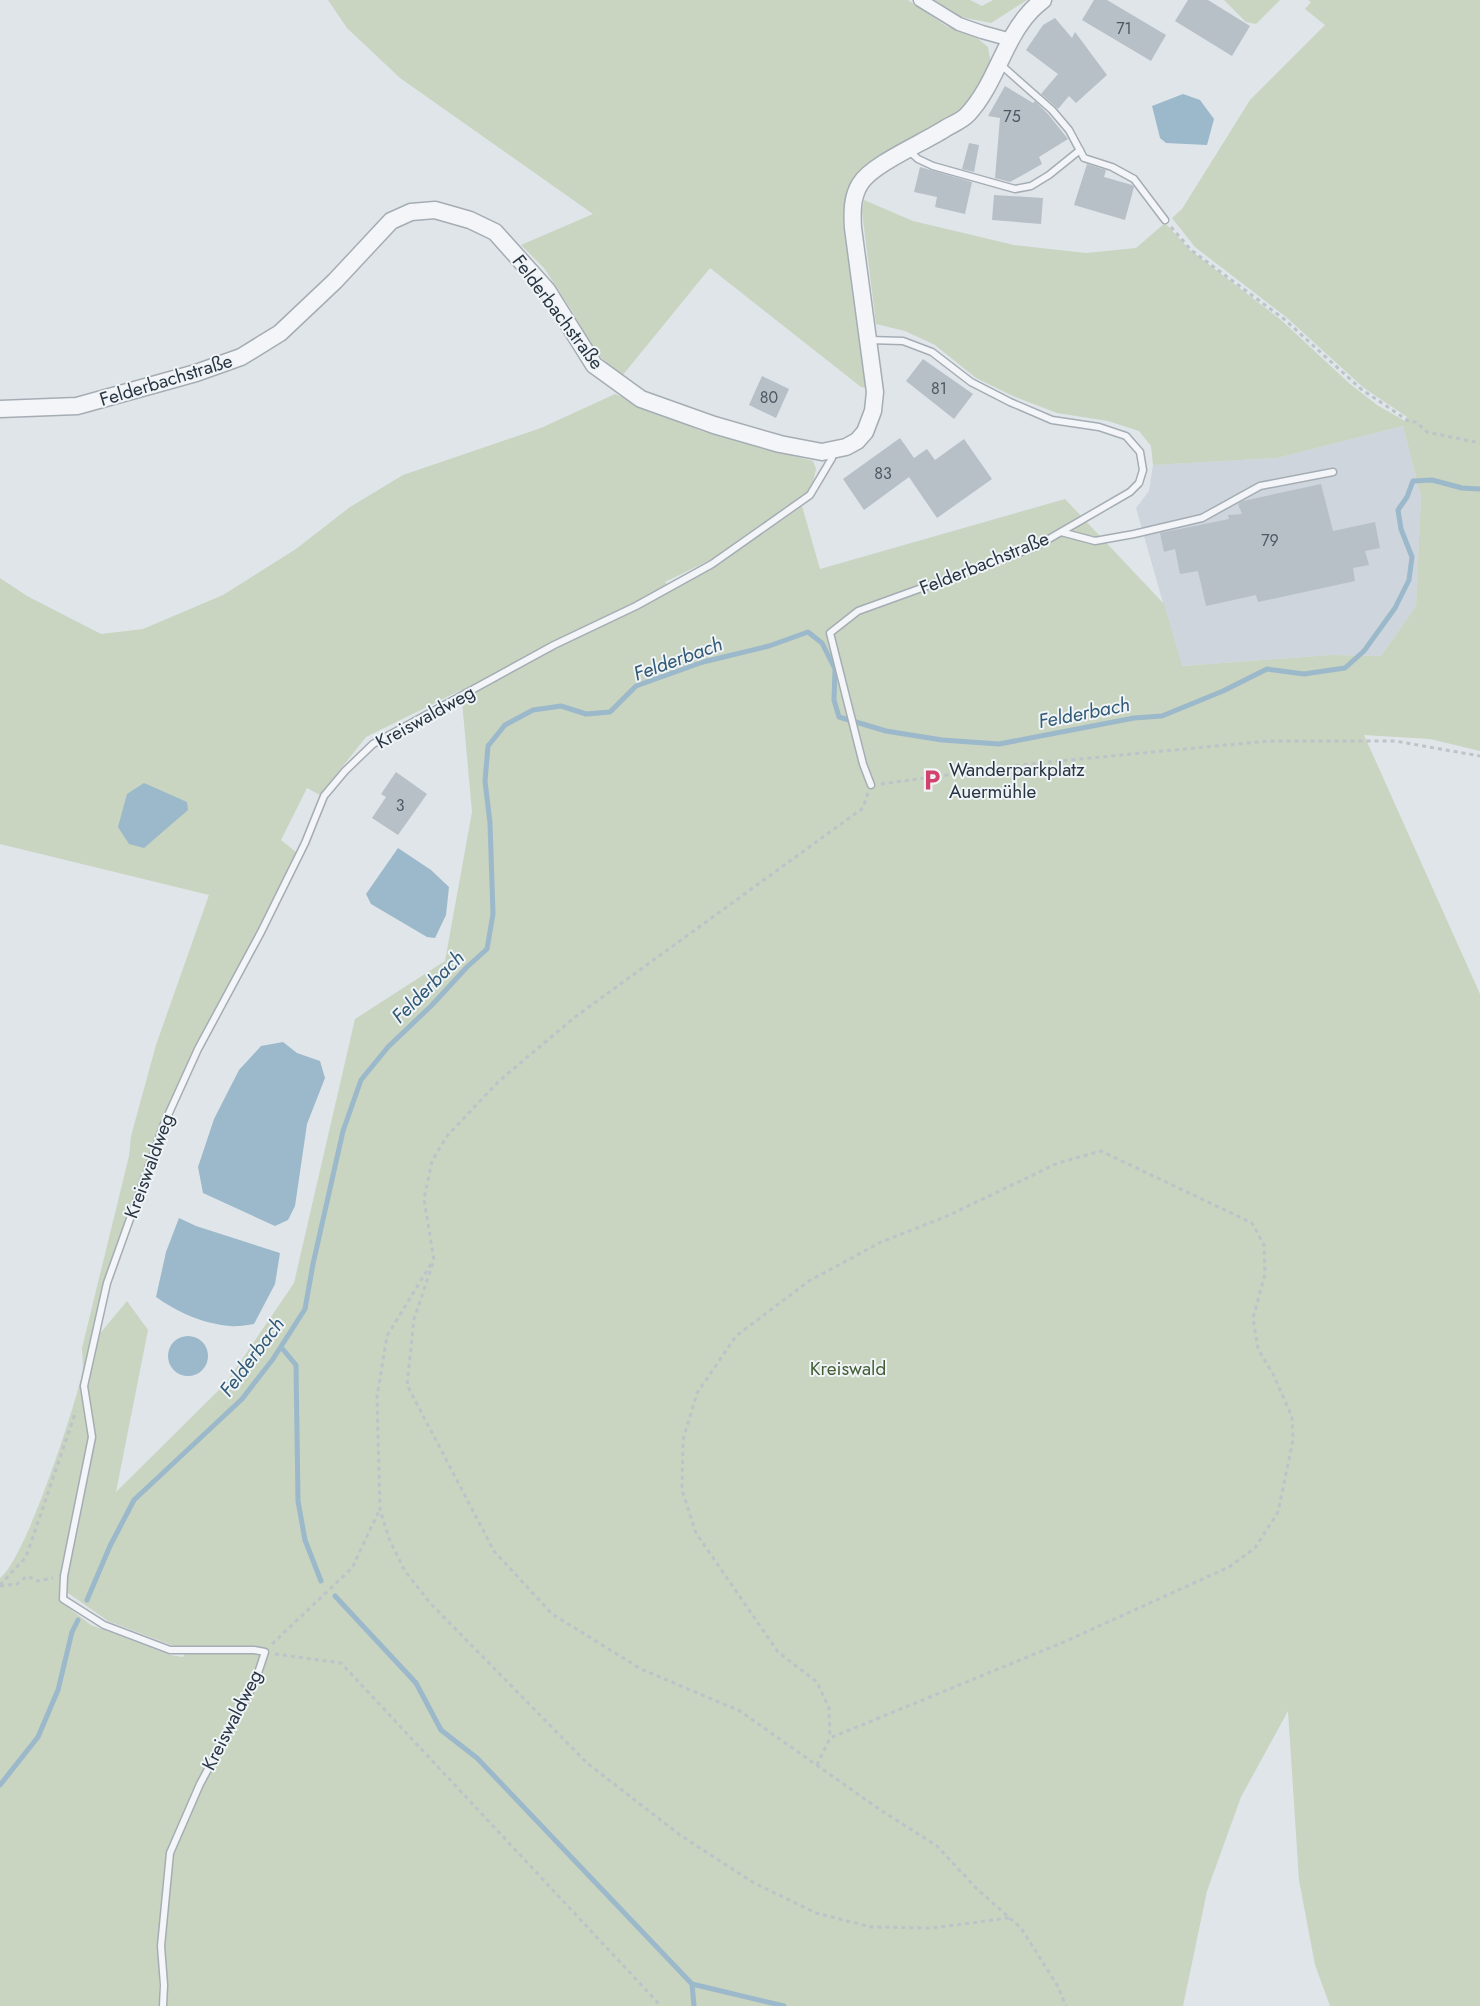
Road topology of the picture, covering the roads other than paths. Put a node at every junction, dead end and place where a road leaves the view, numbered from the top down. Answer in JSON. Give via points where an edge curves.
{"nodes":[{"id":1,"x":920,"y":0,"type":"edge"},
{"id":2,"x":1043,"y":0,"type":"edge"},
{"id":3,"x":1011,"y":40,"type":"junction"},
{"id":4,"x":1000,"y":64,"type":"junction"},
{"id":5,"x":1080,"y":150,"type":"junction"},
{"id":6,"x":908,"y":151,"type":"junction"},
{"id":7,"x":1165,"y":220,"type":"road end"},
{"id":8,"x":869,"y":340,"type":"junction"},
{"id":9,"x":0,"y":409,"type":"edge"},
{"id":10,"x":832,"y":451,"type":"junction"},
{"id":11,"x":1333,"y":472,"type":"dead end"},
{"id":12,"x":1061,"y":532,"type":"junction"},
{"id":13,"x":871,"y":785,"type":"road end"},
{"id":14,"x":163,"y":2006,"type":"edge"}],
"edges":[{"from":1,"to":3,"type":"street","via":[[958,24]]},
{"from":2,"to":3,"type":"street","name":"Felderbachstraße","via":[[1028,13]]},
{"from":3,"to":4,"type":"street","name":"Felderbachstraße"},
{"from":4,"to":5,"type":"lane","via":[[1052,110]]},
{"from":4,"to":6,"type":"street","name":"Felderbachstraße","via":[[968,115]]},
{"from":5,"to":6,"type":"lane","via":[[1043,179],[1031,186],[1015,189],[934,166]]},
{"from":5,"to":7,"type":"lane","via":[[1084,158],[1112,167],[1134,179]]},
{"from":6,"to":8,"type":"street","name":"Felderbachstraße","via":[[868,175],[854,198],[853,228]]},
{"from":8,"to":10,"type":"street","name":"Felderbachstraße","via":[[875,392],[870,423],[858,441]]},
{"from":8,"to":12,"type":"lane","name":"Felderbachstraße","via":[[903,341],[932,352],[971,382],[1052,420],[1099,427],[1126,436],[1140,452],[1143,470],[1139,483],[1118,500]]},
{"from":9,"to":10,"type":"street","name":"Felderbachstraße","via":[[77,406],[241,357],[280,334],[336,282],[391,221],[411,212],[435,210],[470,220],[495,232],[547,290],[594,365],[640,399],[714,426],[780,444]]},
{"from":10,"to":14,"type":"lane","name":"Kreiswaldweg","via":[[832,458],[810,495],[712,564],[636,606],[554,645],[373,744],[324,796],[300,852],[198,1049],[164,1124],[107,1283],[84,1386],[92,1437],[64,1576],[63,1599],[104,1625],[170,1650],[265,1652],[255,1682],[200,1784],[170,1853],[161,1946]]},
{"from":11,"to":12,"type":"lane","via":[[1260,486],[1202,518],[1142,532],[1095,541]]},
{"from":12,"to":13,"type":"lane","name":"Felderbachstraße","via":[[1035,547],[858,611],[830,634]]}]}
